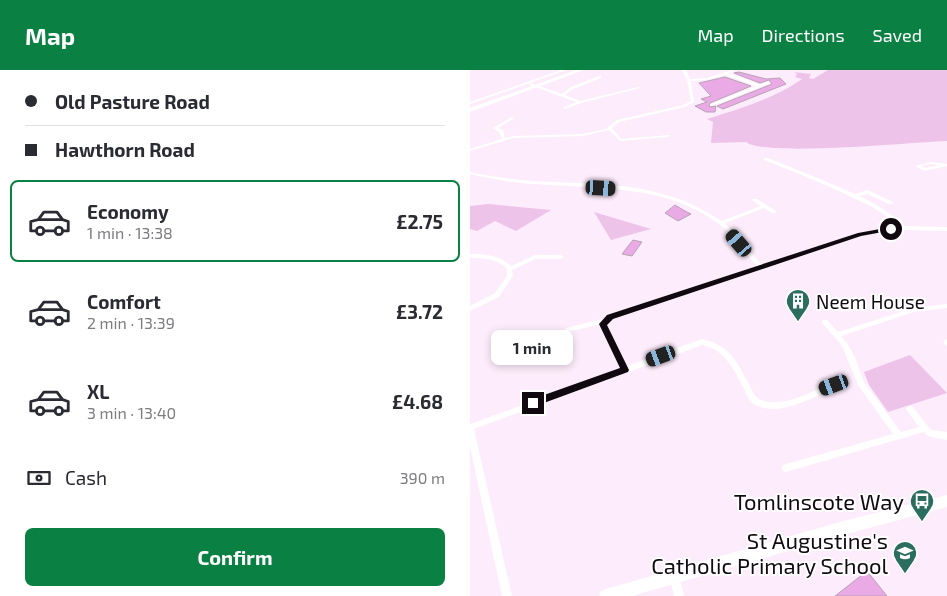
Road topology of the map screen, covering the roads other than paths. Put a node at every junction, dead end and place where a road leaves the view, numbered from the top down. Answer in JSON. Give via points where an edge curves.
{"nodes":[{"id":1,"x":564,"y":70,"type":"edge"},
{"id":2,"x":582,"y":70,"type":"edge"},
{"id":3,"x":684,"y":70,"type":"edge"},
{"id":4,"x":732,"y":71,"type":"edge"},
{"id":5,"x":726,"y":74,"type":"junction"},
{"id":6,"x":600,"y":77,"type":"dead end"},
{"id":7,"x":689,"y":80,"type":"junction"},
{"id":8,"x":529,"y":83,"type":"junction"},
{"id":9,"x":768,"y":83,"type":"dead end"},
{"id":10,"x":537,"y":86,"type":"junction"},
{"id":11,"x":760,"y":86,"type":"junction"},
{"id":12,"x":638,"y":88,"type":"dead end"},
{"id":13,"x":562,"y":96,"type":"junction"},
{"id":14,"x":580,"y":102,"type":"junction"},
{"id":15,"x":470,"y":103,"type":"edge"},
{"id":16,"x":711,"y":105,"type":"dead end"},
{"id":17,"x":565,"y":108,"type":"dead end"},
{"id":18,"x":470,"y":110,"type":"edge"},
{"id":19,"x":512,"y":118,"type":"dead end"},
{"id":20,"x":610,"y":129,"type":"junction"},
{"id":21,"x":668,"y":136,"type":"dead end"},
{"id":22,"x":503,"y":138,"type":"junction"},
{"id":23,"x":470,"y":150,"type":"edge"},
{"id":24,"x":766,"y":158,"type":"dead end"},
{"id":25,"x":947,"y":165,"type":"edge"},
{"id":26,"x":470,"y":174,"type":"edge"},
{"id":27,"x":853,"y":196,"type":"junction"},
{"id":28,"x":756,"y":200,"type":"dead end"},
{"id":29,"x":891,"y":203,"type":"dead end"},
{"id":30,"x":764,"y":206,"type":"junction"},
{"id":31,"x":774,"y":212,"type":"dead end"},
{"id":32,"x":721,"y":223,"type":"junction"},
{"id":33,"x":902,"y":228,"type":"junction"},
{"id":34,"x":947,"y":229,"type":"edge"},
{"id":35,"x":470,"y":256,"type":"edge"},
{"id":36,"x":561,"y":257,"type":"dead end"},
{"id":37,"x":761,"y":267,"type":"junction"},
{"id":38,"x":510,"y":269,"type":"junction"},
{"id":39,"x":947,"y":306,"type":"edge"},
{"id":40,"x":470,"y":309,"type":"edge"},
{"id":41,"x":604,"y":321,"type":"junction"},
{"id":42,"x":824,"y":322,"type":"dead end"},
{"id":43,"x":568,"y":330,"type":"dead end"},
{"id":44,"x":837,"y":335,"type":"junction"},
{"id":45,"x":625,"y":370,"type":"junction"},
{"id":46,"x":834,"y":385,"type":"dead end"},
{"id":47,"x":910,"y":409,"type":"dead end"},
{"id":48,"x":470,"y":427,"type":"edge"},
{"id":49,"x":924,"y":429,"type":"junction"},
{"id":50,"x":899,"y":436,"type":"junction"},
{"id":51,"x":947,"y":436,"type":"edge"},
{"id":52,"x":472,"y":443,"type":"edge"},
{"id":53,"x":786,"y":468,"type":"dead end"},
{"id":54,"x":947,"y":501,"type":"edge"},
{"id":55,"x":674,"y":576,"type":"junction"},
{"id":56,"x":507,"y":596,"type":"edge"},
{"id":57,"x":606,"y":596,"type":"edge"},
{"id":58,"x":679,"y":596,"type":"edge"}],
"edges":[{"from":1,"to":8,"type":"street"},
{"from":2,"to":10,"type":"main road"},
{"from":3,"to":7,"type":"street"},
{"from":4,"to":5,"type":"street"},
{"from":5,"to":7,"type":"street"},
{"from":5,"to":11,"type":"street"},
{"from":6,"to":13,"type":"street","via":[[572,88]]},
{"from":7,"to":20,"type":"street","via":[[693,101],[618,121]]},
{"from":8,"to":10,"type":"street"},
{"from":8,"to":15,"type":"street"},
{"from":9,"to":11,"type":"street"},
{"from":10,"to":13,"type":"street"},
{"from":10,"to":18,"type":"main road"},
{"from":11,"to":16,"type":"street"},
{"from":12,"to":14,"type":"street"},
{"from":13,"to":14,"type":"street"},
{"from":14,"to":17,"type":"street"},
{"from":19,"to":22,"type":"street","via":[[495,128],[501,131]]},
{"from":20,"to":21,"type":"street","via":[[620,140]]},
{"from":20,"to":22,"type":"street","via":[[583,136]]},
{"from":22,"to":23,"type":"street"},
{"from":24,"to":27,"type":"street"},
{"from":25,"to":25,"type":"street","via":[[924,170],[917,166],[931,163]]},
{"from":26,"to":32,"type":"street","via":[[507,181],[656,192],[690,204]]},
{"from":27,"to":29,"type":"street","via":[[866,192]]},
{"from":27,"to":33,"type":"street","via":[[894,218]]},
{"from":28,"to":30,"type":"street"},
{"from":30,"to":31,"type":"street"},
{"from":30,"to":32,"type":"street"},
{"from":32,"to":37,"type":"street"},
{"from":33,"to":34,"type":"street"},
{"from":33,"to":37,"type":"street","via":[[860,234]]},
{"from":35,"to":38,"type":"street","via":[[496,259]]},
{"from":36,"to":38,"type":"street","via":[[535,257]]},
{"from":37,"to":41,"type":"street"},
{"from":38,"to":40,"type":"street","via":[[508,281],[500,292]]},
{"from":39,"to":44,"type":"street","via":[[913,310]]},
{"from":41,"to":43,"type":"street"},
{"from":41,"to":45,"type":"street"},
{"from":42,"to":44,"type":"street"},
{"from":44,"to":50,"type":"street","via":[[851,357],[860,383]]},
{"from":45,"to":46,"type":"street","via":[[706,342],[724,350],[754,400],[760,404],[778,406]]},
{"from":45,"to":48,"type":"street"},
{"from":47,"to":49,"type":"street"},
{"from":48,"to":52,"type":"street"},
{"from":49,"to":50,"type":"street"},
{"from":49,"to":51,"type":"street"},
{"from":50,"to":53,"type":"street"},
{"from":52,"to":56,"type":"street"},
{"from":54,"to":55,"type":"main road"},
{"from":55,"to":57,"type":"main road"},
{"from":55,"to":58,"type":"street"}]}
